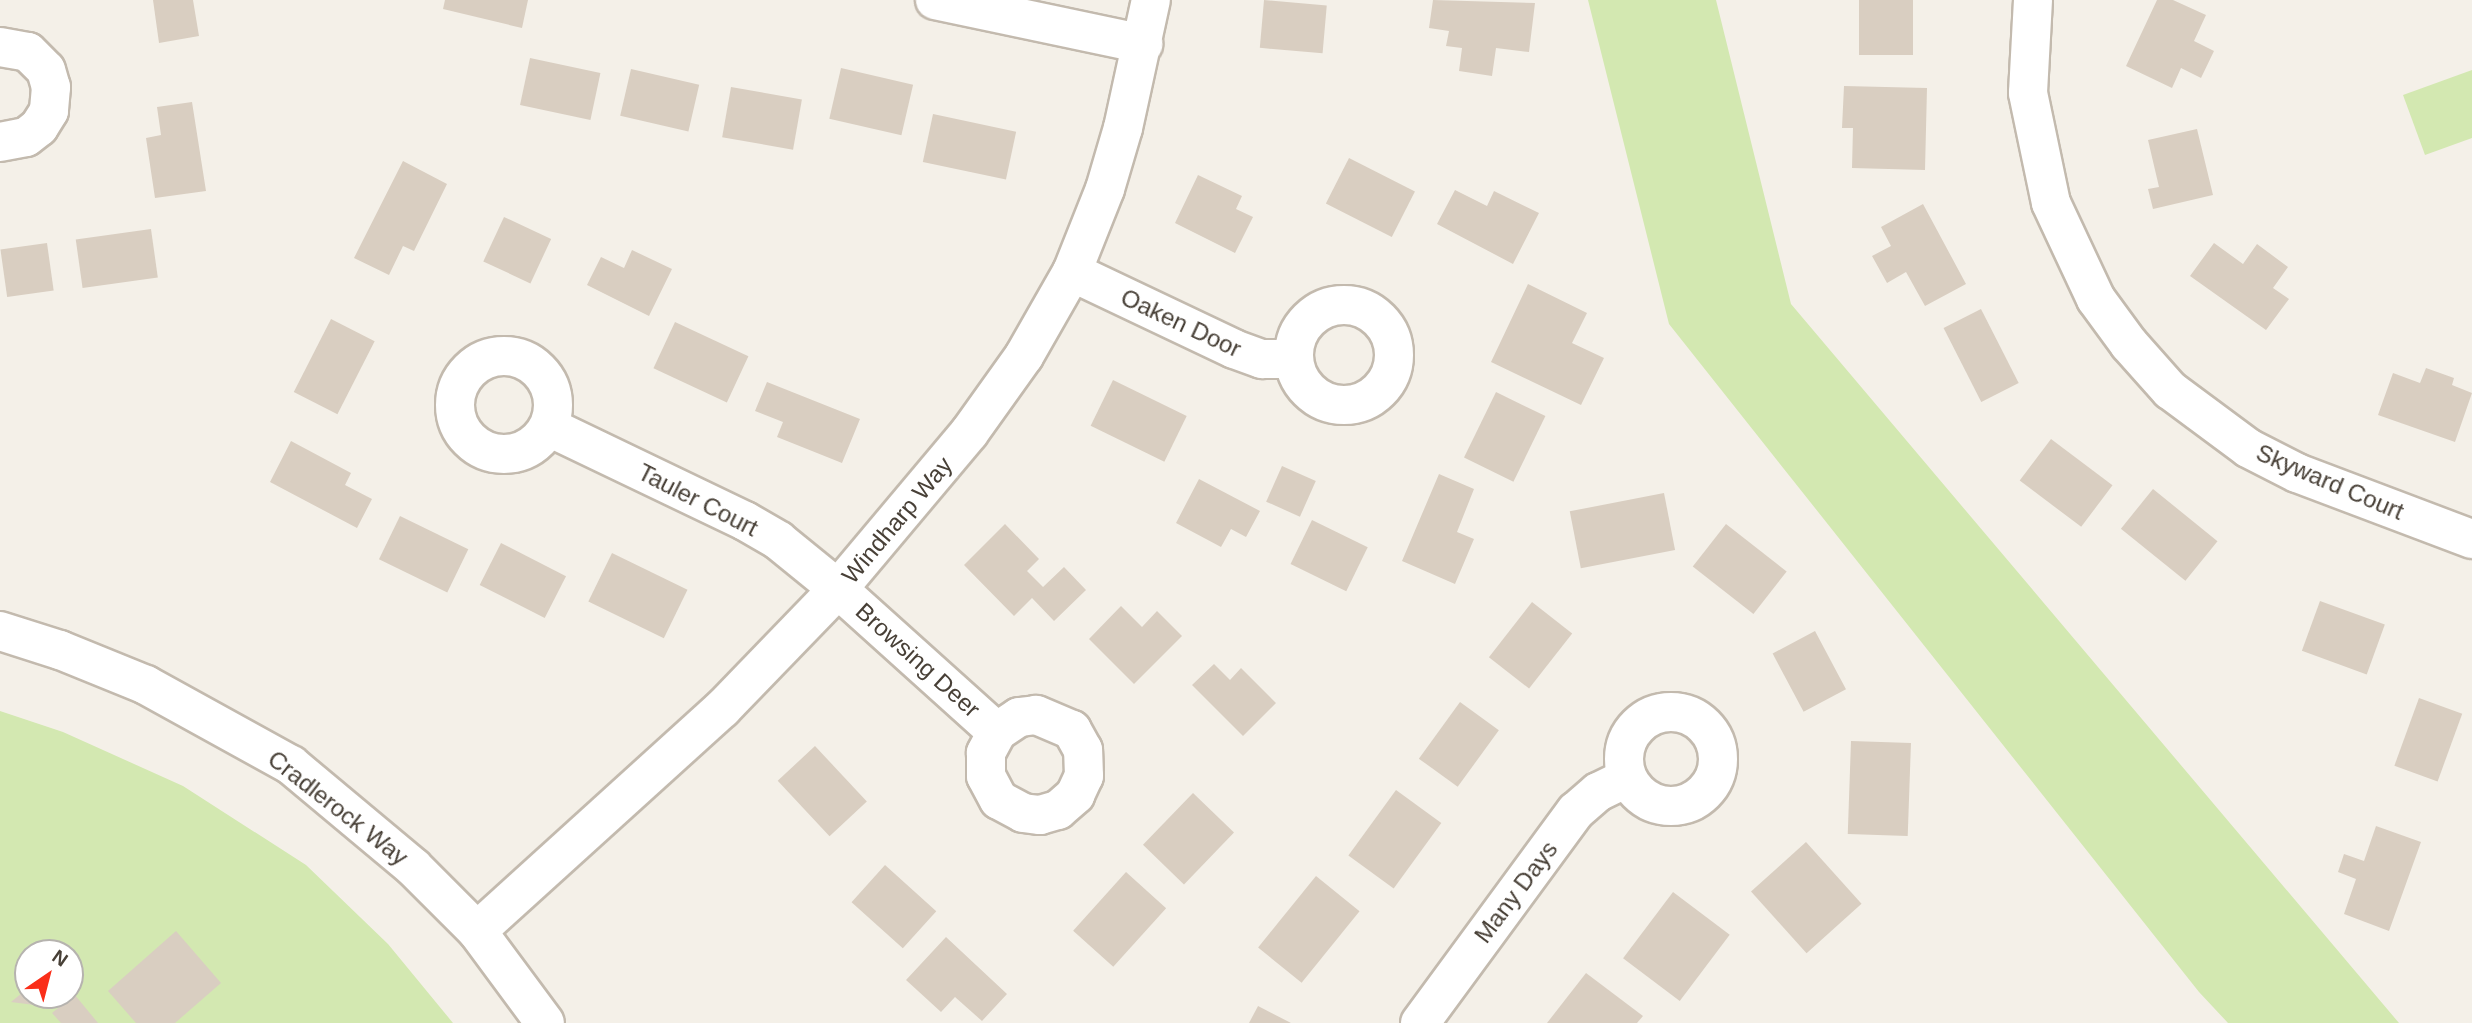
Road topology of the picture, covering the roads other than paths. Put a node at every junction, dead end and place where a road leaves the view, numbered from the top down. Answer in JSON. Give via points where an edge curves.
{"nodes":[{"id":1,"x":935,"y":0,"type":"edge"},
{"id":2,"x":1151,"y":0,"type":"edge"},
{"id":3,"x":2033,"y":0,"type":"edge"},
{"id":4,"x":1143,"y":44,"type":"junction"},
{"id":5,"x":0,"y":47,"type":"edge"},
{"id":6,"x":0,"y":142,"type":"edge"},
{"id":7,"x":1072,"y":272,"type":"junction"},
{"id":8,"x":1294,"y":359,"type":"dead end"},
{"id":9,"x":549,"y":427,"type":"dead end"},
{"id":10,"x":2472,"y":539,"type":"edge"},
{"id":11,"x":838,"y":589,"type":"junction"},
{"id":12,"x":0,"y":631,"type":"edge"},
{"id":13,"x":997,"y":732,"type":"dead end"},
{"id":14,"x":1627,"y":778,"type":"dead end"},
{"id":15,"x":477,"y":931,"type":"junction"},
{"id":16,"x":545,"y":1023,"type":"edge"},
{"id":17,"x":1420,"y":1023,"type":"edge"}],
"edges":[{"from":1,"to":4,"type":"street"},
{"from":2,"to":4,"type":"street","name":"Windharp Way"},
{"from":3,"to":10,"type":"street","name":"Skyward Court","via":[[2028,93],[2051,203],[2096,299],[2129,344],[2170,390],[2248,448],[2297,473]]},
{"from":4,"to":7,"type":"street","name":"Windharp Way","via":[[1105,189]]},
{"from":5,"to":6,"type":"street","via":[[28,52],[46,70],[51,87],[49,111],[39,127],[26,137]]},
{"from":7,"to":8,"type":"street","name":"Oaken Door","via":[[1234,349],[1262,359]]},
{"from":7,"to":11,"type":"street","name":"Windharp Way","via":[[1024,356],[969,433]]},
{"from":9,"to":11,"type":"street","name":"Tauler Court","via":[[744,521],[779,541]]},
{"from":11,"to":13,"type":"street","name":"Browsing Deer"},
{"from":11,"to":15,"type":"street","name":"Windharp Way","via":[[722,709]]},
{"from":12,"to":15,"type":"street","name":"Cradlerock Way","via":[[146,685],[291,765],[413,867]]},
{"from":14,"to":17,"type":"street","name":"Many Days","via":[[1598,792],[1576,811]]},
{"from":15,"to":16,"type":"street","name":"Cradlerock Way"}]}
